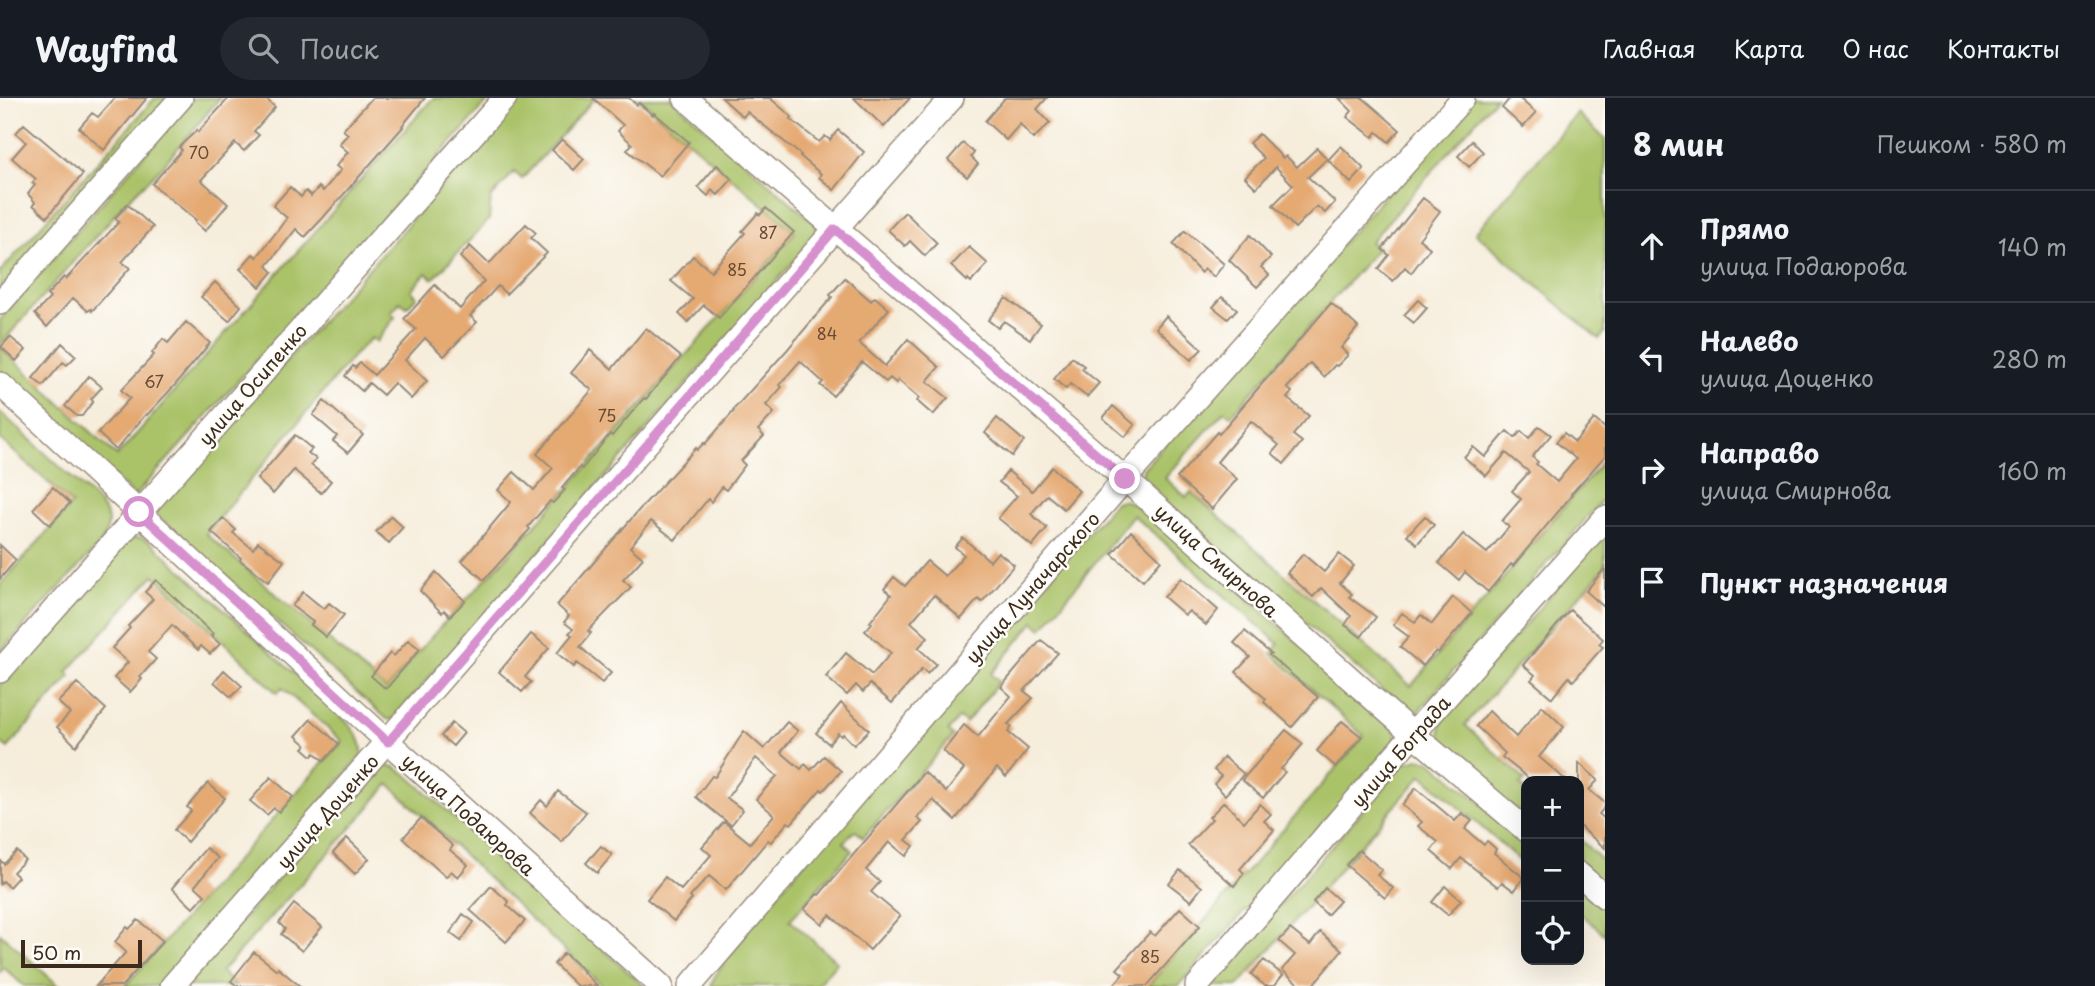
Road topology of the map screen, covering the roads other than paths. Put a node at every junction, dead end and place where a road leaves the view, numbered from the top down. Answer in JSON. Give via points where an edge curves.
{"nodes":[{"id":1,"x":181,"y":98,"type":"edge"},
{"id":2,"x":505,"y":98,"type":"edge"},
{"id":3,"x":685,"y":98,"type":"edge"},
{"id":4,"x":952,"y":98,"type":"edge"},
{"id":5,"x":1463,"y":98,"type":"edge"},
{"id":6,"x":835,"y":229,"type":"junction"},
{"id":7,"x":0,"y":303,"type":"edge"},
{"id":8,"x":0,"y":384,"type":"edge"},
{"id":9,"x":1125,"y":479,"type":"junction"},
{"id":10,"x":139,"y":512,"type":"junction"},
{"id":11,"x":1605,"y":518,"type":"edge"},
{"id":12,"x":0,"y":671,"type":"edge"},
{"id":13,"x":1413,"y":734,"type":"junction"},
{"id":14,"x":388,"y":742,"type":"junction"},
{"id":15,"x":1521,"y":826,"type":"edge"},
{"id":16,"x":1584,"y":878,"type":"edge"},
{"id":17,"x":1605,"y":897,"type":"edge"},
{"id":18,"x":172,"y":986,"type":"edge"},
{"id":19,"x":661,"y":986,"type":"edge"},
{"id":20,"x":690,"y":986,"type":"edge"},
{"id":21,"x":1196,"y":986,"type":"edge"}],
"edges":[{"from":1,"to":7,"type":"street"},
{"from":2,"to":10,"type":"street","name":"улица Осипенко"},
{"from":3,"to":6,"type":"street","name":"улица Смирнова"},
{"from":4,"to":6,"type":"street","name":"улица Доценко"},
{"from":5,"to":9,"type":"street","name":"улица Луначарского"},
{"from":6,"to":9,"type":"street","name":"улица Смирнова"},
{"from":6,"to":14,"type":"street","name":"улица Доценко"},
{"from":8,"to":10,"type":"street","name":"улица Подаюрова"},
{"from":9,"to":13,"type":"street","name":"улица Смирнова"},
{"from":9,"to":20,"type":"street","name":"улица Луначарского"},
{"from":10,"to":12,"type":"street","name":"улица Осипенко"},
{"from":10,"to":14,"type":"street","name":"улица Подаюрова"},
{"from":11,"to":13,"type":"street","name":"улица Бограда"},
{"from":13,"to":15,"type":"street","name":"улица Смирнова"},
{"from":13,"to":21,"type":"street","name":"улица Бограда"},
{"from":14,"to":18,"type":"street","name":"улица Доценко"},
{"from":14,"to":19,"type":"street","name":"улица Подаюрова"},
{"from":16,"to":17,"type":"street"}]}
